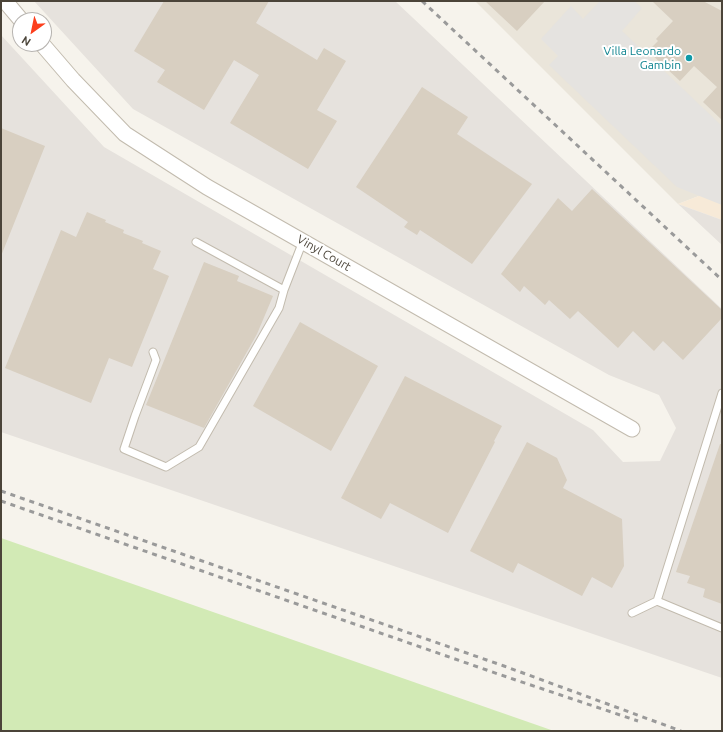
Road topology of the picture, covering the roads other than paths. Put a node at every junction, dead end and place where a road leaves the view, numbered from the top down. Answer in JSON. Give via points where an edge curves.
{"nodes":[{"id":1,"x":5,"y":1,"type":"edge"},
{"id":2,"x":14,"y":12,"type":"edge"},
{"id":3,"x":49,"y":52,"type":"edge"},
{"id":4,"x":303,"y":241,"type":"junction"},
{"id":5,"x":196,"y":242,"type":"dead end"},
{"id":6,"x":284,"y":290,"type":"junction"},
{"id":7,"x":153,"y":352,"type":"dead end"},
{"id":8,"x":722,"y":393,"type":"edge"},
{"id":9,"x":632,"y":430,"type":"dead end"},
{"id":10,"x":657,"y":601,"type":"junction"},
{"id":11,"x":632,"y":613,"type":"dead end"},
{"id":12,"x":722,"y":628,"type":"edge"}],
"edges":[{"from":1,"to":2,"type":"street"},
{"from":3,"to":4,"type":"street","name":"Vinyl Court","via":[[125,134],[207,187]]},
{"from":4,"to":6,"type":"lane"},
{"from":4,"to":9,"type":"street","name":"Vinyl Court"},
{"from":5,"to":6,"type":"lane"},
{"from":6,"to":7,"type":"lane","via":[[279,308],[199,447],[166,467],[124,449],[156,360]]},
{"from":8,"to":10,"type":"lane"},
{"from":10,"to":11,"type":"lane"},
{"from":10,"to":12,"type":"lane"}]}
